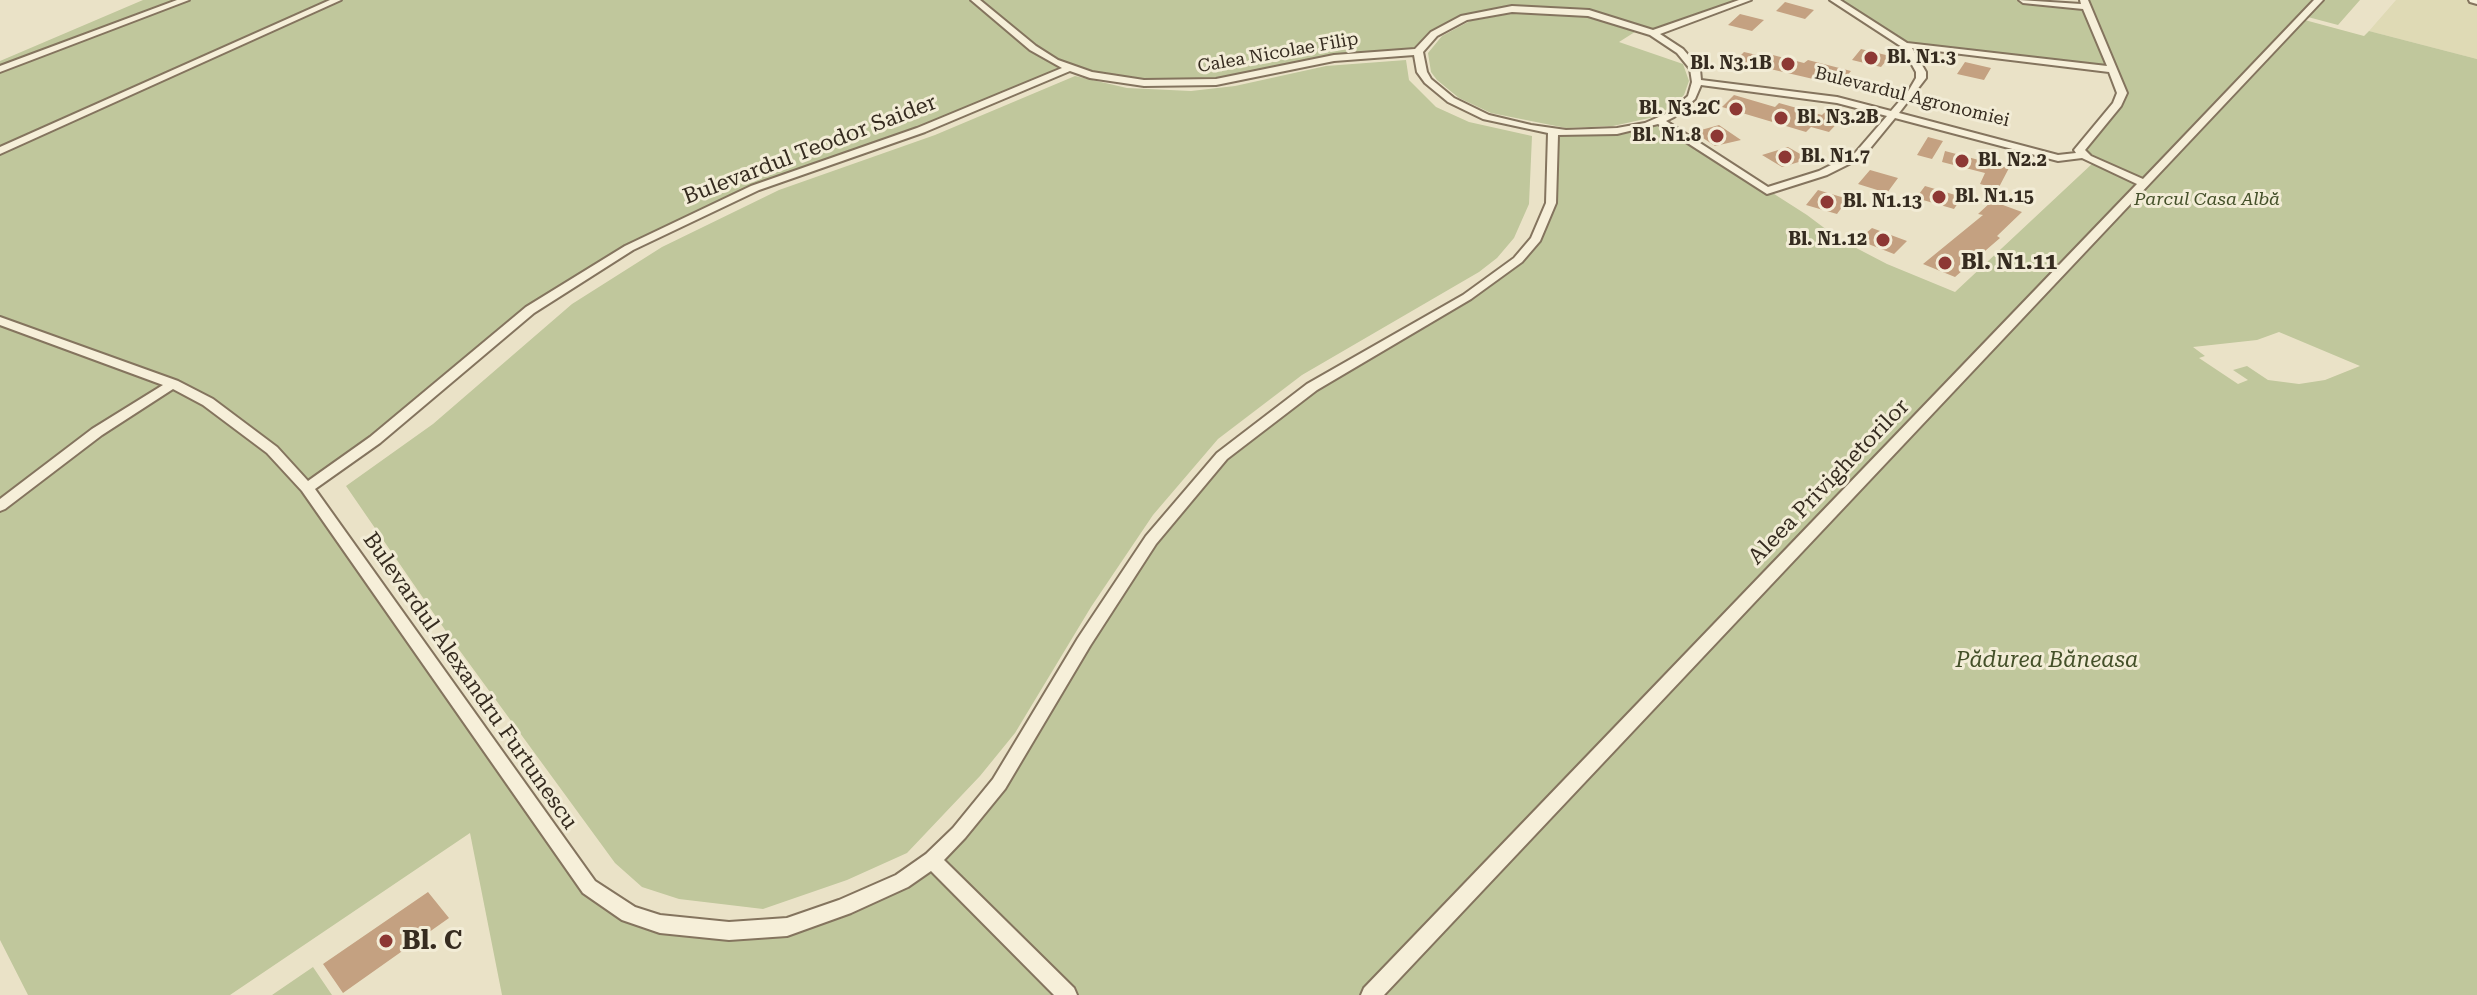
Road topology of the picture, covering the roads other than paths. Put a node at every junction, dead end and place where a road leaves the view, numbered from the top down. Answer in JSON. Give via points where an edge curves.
{"nodes":[{"id":1,"x":185,"y":0,"type":"edge"},
{"id":2,"x":337,"y":0,"type":"edge"},
{"id":3,"x":975,"y":0,"type":"edge"},
{"id":4,"x":1747,"y":0,"type":"edge"},
{"id":5,"x":1834,"y":0,"type":"edge"},
{"id":6,"x":2023,"y":0,"type":"edge"},
{"id":7,"x":2319,"y":0,"type":"edge"},
{"id":8,"x":2085,"y":3,"type":"edge"},
{"id":9,"x":1560,"y":5,"type":"edge"},
{"id":10,"x":1653,"y":33,"type":"junction"},
{"id":11,"x":1905,"y":45,"type":"junction"},
{"id":12,"x":1418,"y":52,"type":"junction"},
{"id":13,"x":1069,"y":68,"type":"junction"},
{"id":14,"x":0,"y":69,"type":"edge"},
{"id":15,"x":2113,"y":70,"type":"junction"},
{"id":16,"x":1697,"y":78,"type":"junction"},
{"id":17,"x":1898,"y":110,"type":"junction"},
{"id":18,"x":1660,"y":121,"type":"junction"},
{"id":19,"x":1553,"y":132,"type":"junction"},
{"id":20,"x":0,"y":151,"type":"edge"},
{"id":21,"x":2084,"y":155,"type":"junction"},
{"id":22,"x":2148,"y":179,"type":"junction"},
{"id":23,"x":0,"y":321,"type":"edge"},
{"id":24,"x":173,"y":384,"type":"junction"},
{"id":25,"x":307,"y":488,"type":"junction"},
{"id":26,"x":0,"y":506,"type":"edge"},
{"id":27,"x":932,"y":860,"type":"junction"},
{"id":28,"x":1067,"y":995,"type":"edge"},
{"id":29,"x":1371,"y":995,"type":"edge"}],
"edges":[{"from":1,"to":14,"type":"street"},
{"from":2,"to":20,"type":"street"},
{"from":3,"to":13,"type":"street","name":"Calea Nicolae Filip","via":[[1033,48]]},
{"from":4,"to":10,"type":"street"},
{"from":5,"to":11,"type":"street"},
{"from":6,"to":8,"type":"street"},
{"from":7,"to":22,"type":"street","name":"Aleea Privighetorilor"},
{"from":8,"to":15,"type":"street"},
{"from":9,"to":10,"type":"street"},
{"from":9,"to":12,"type":"street","via":[[1464,18],[1434,34]]},
{"from":10,"to":16,"type":"street","via":[[1680,51]]},
{"from":11,"to":15,"type":"street"},
{"from":11,"to":17,"type":"street","via":[[1921,78]]},
{"from":12,"to":13,"type":"street","name":"Calea Nicolae Filip","via":[[1354,55],[1192,84],[1125,81]]},
{"from":12,"to":19,"type":"street","via":[[1422,72],[1451,100],[1486,117]]},
{"from":13,"to":25,"type":"street","name":"Bulevardul Teodor Saider","via":[[921,130],[755,188],[629,248],[530,310],[375,440]]},
{"from":15,"to":21,"type":"street","via":[[2121,99],[2080,146]]},
{"from":16,"to":17,"type":"street","name":"Bulevardul Agronomiei"},
{"from":16,"to":18,"type":"street","via":[[1692,97]]},
{"from":17,"to":18,"type":"street","via":[[1859,155],[1767,191]]},
{"from":17,"to":21,"type":"street","name":"Bulevardul Agronomiei","via":[[2058,158]]},
{"from":18,"to":19,"type":"street","via":[[1617,131]]},
{"from":19,"to":27,"type":"street","name":"Bulevardul Alexandru Furtunescu","via":[[1551,203],[1536,239],[1518,260],[1467,297],[1312,387],[1222,456],[1151,540],[999,784]]},
{"from":21,"to":22,"type":"street"},
{"from":22,"to":29,"type":"street","name":"Aleea Privighetorilor"},
{"from":23,"to":24,"type":"street","name":"Bulevardul Alexandru Furtunescu"},
{"from":24,"to":25,"type":"street","name":"Bulevardul Alexandru Furtunescu","via":[[208,402],[272,450]]},
{"from":24,"to":26,"type":"street","via":[[97,432]]},
{"from":25,"to":27,"type":"street","name":"Bulevardul Alexandru Furtunescu","via":[[589,887],[629,914],[660,924],[729,931],[787,927],[902,881]]},
{"from":27,"to":28,"type":"street"}]}
